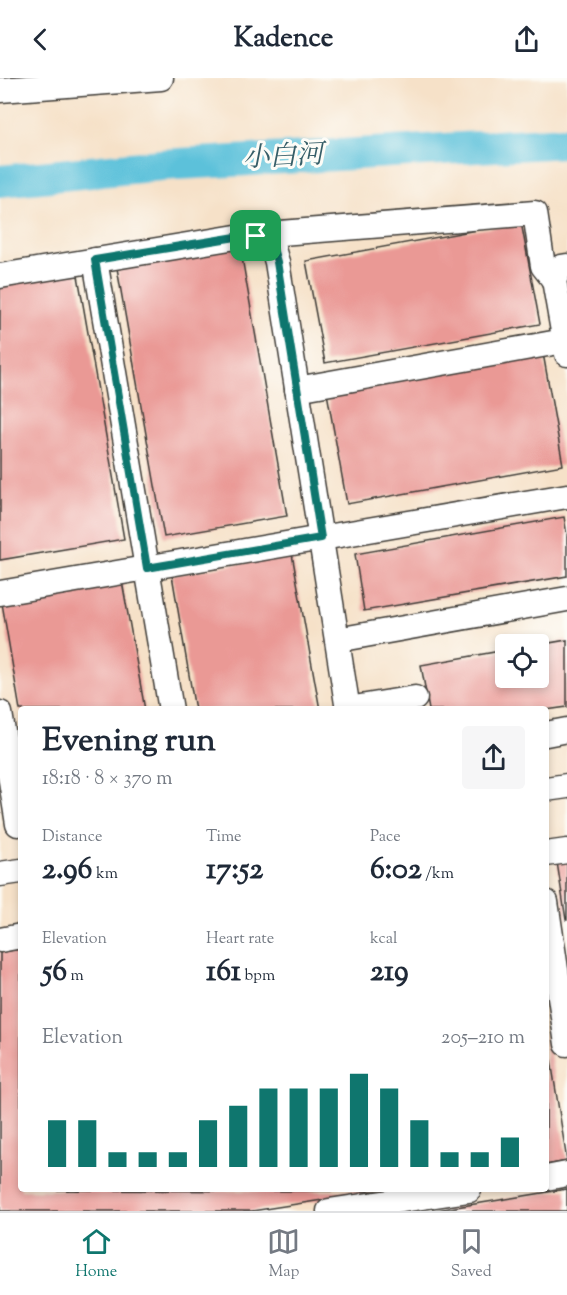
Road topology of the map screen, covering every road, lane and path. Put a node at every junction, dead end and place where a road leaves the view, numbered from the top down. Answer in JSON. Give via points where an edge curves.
{"nodes":[{"id":1,"x":161,"y":78,"type":"edge"},
{"id":2,"x":26,"y":83,"type":"edge"},
{"id":3,"x":0,"y":90,"type":"edge"},
{"id":4,"x":256,"y":236,"type":"junction"},
{"id":5,"x":95,"y":260,"type":"junction"},
{"id":6,"x":561,"y":273,"type":"edge"},
{"id":7,"x":0,"y":276,"type":"edge"},
{"id":8,"x":566,"y":348,"type":"edge"},
{"id":9,"x":297,"y":389,"type":"junction"},
{"id":10,"x":567,"y":496,"type":"edge"},
{"id":11,"x":321,"y":538,"type":"junction"},
{"id":12,"x":147,"y":568,"type":"junction"},
{"id":13,"x":0,"y":593,"type":"edge"},
{"id":14,"x":567,"y":599,"type":"edge"},
{"id":15,"x":337,"y":640,"type":"junction"},
{"id":16,"x":414,"y":698,"type":"dead end"},
{"id":17,"x":170,"y":706,"type":"edge"},
{"id":18,"x":348,"y":706,"type":"edge"},
{"id":19,"x":366,"y":706,"type":"edge"},
{"id":20,"x":0,"y":713,"type":"edge"},
{"id":21,"x":567,"y":730,"type":"edge"},
{"id":22,"x":549,"y":733,"type":"edge"},
{"id":23,"x":567,"y":786,"type":"edge"},
{"id":24,"x":549,"y":789,"type":"edge"},
{"id":25,"x":13,"y":825,"type":"edge"},
{"id":26,"x":567,"y":850,"type":"edge"},
{"id":27,"x":549,"y":853,"type":"edge"},
{"id":28,"x":18,"y":871,"type":"edge"},
{"id":29,"x":0,"y":874,"type":"edge"},
{"id":30,"x":549,"y":922,"type":"edge"},
{"id":31,"x":18,"y":937,"type":"edge"},
{"id":32,"x":0,"y":940,"type":"edge"},
{"id":33,"x":567,"y":1044,"type":"edge"},
{"id":34,"x":567,"y":1174,"type":"edge"},
{"id":35,"x":549,"y":1177,"type":"edge"},
{"id":36,"x":456,"y":1192,"type":"edge"},
{"id":37,"x":329,"y":1211,"type":"edge"}],
"edges":[{"from":1,"to":2,"type":"street"},
{"from":2,"to":3,"type":"street"},
{"from":4,"to":5,"type":"street"},
{"from":4,"to":6,"type":"street","via":[[535,213],[543,266]]},
{"from":4,"to":9,"type":"street","via":[[272,245],[277,262]]},
{"from":5,"to":7,"type":"street"},
{"from":5,"to":12,"type":"street"},
{"from":6,"to":8,"type":"street"},
{"from":8,"to":9,"type":"street"},
{"from":9,"to":11,"type":"street"},
{"from":10,"to":11,"type":"street"},
{"from":11,"to":12,"type":"street"},
{"from":11,"to":15,"type":"street"},
{"from":12,"to":13,"type":"street"},
{"from":12,"to":17,"type":"street"},
{"from":14,"to":15,"type":"street"},
{"from":15,"to":18,"type":"street"},
{"from":16,"to":19,"type":"street"},
{"from":20,"to":25,"type":"street"},
{"from":21,"to":22,"type":"street"},
{"from":23,"to":24,"type":"street"},
{"from":26,"to":27,"type":"street"},
{"from":28,"to":29,"type":"street"},
{"from":30,"to":33,"type":"street"},
{"from":31,"to":32,"type":"street"},
{"from":34,"to":35,"type":"street"},
{"from":36,"to":37,"type":"street"}]}
